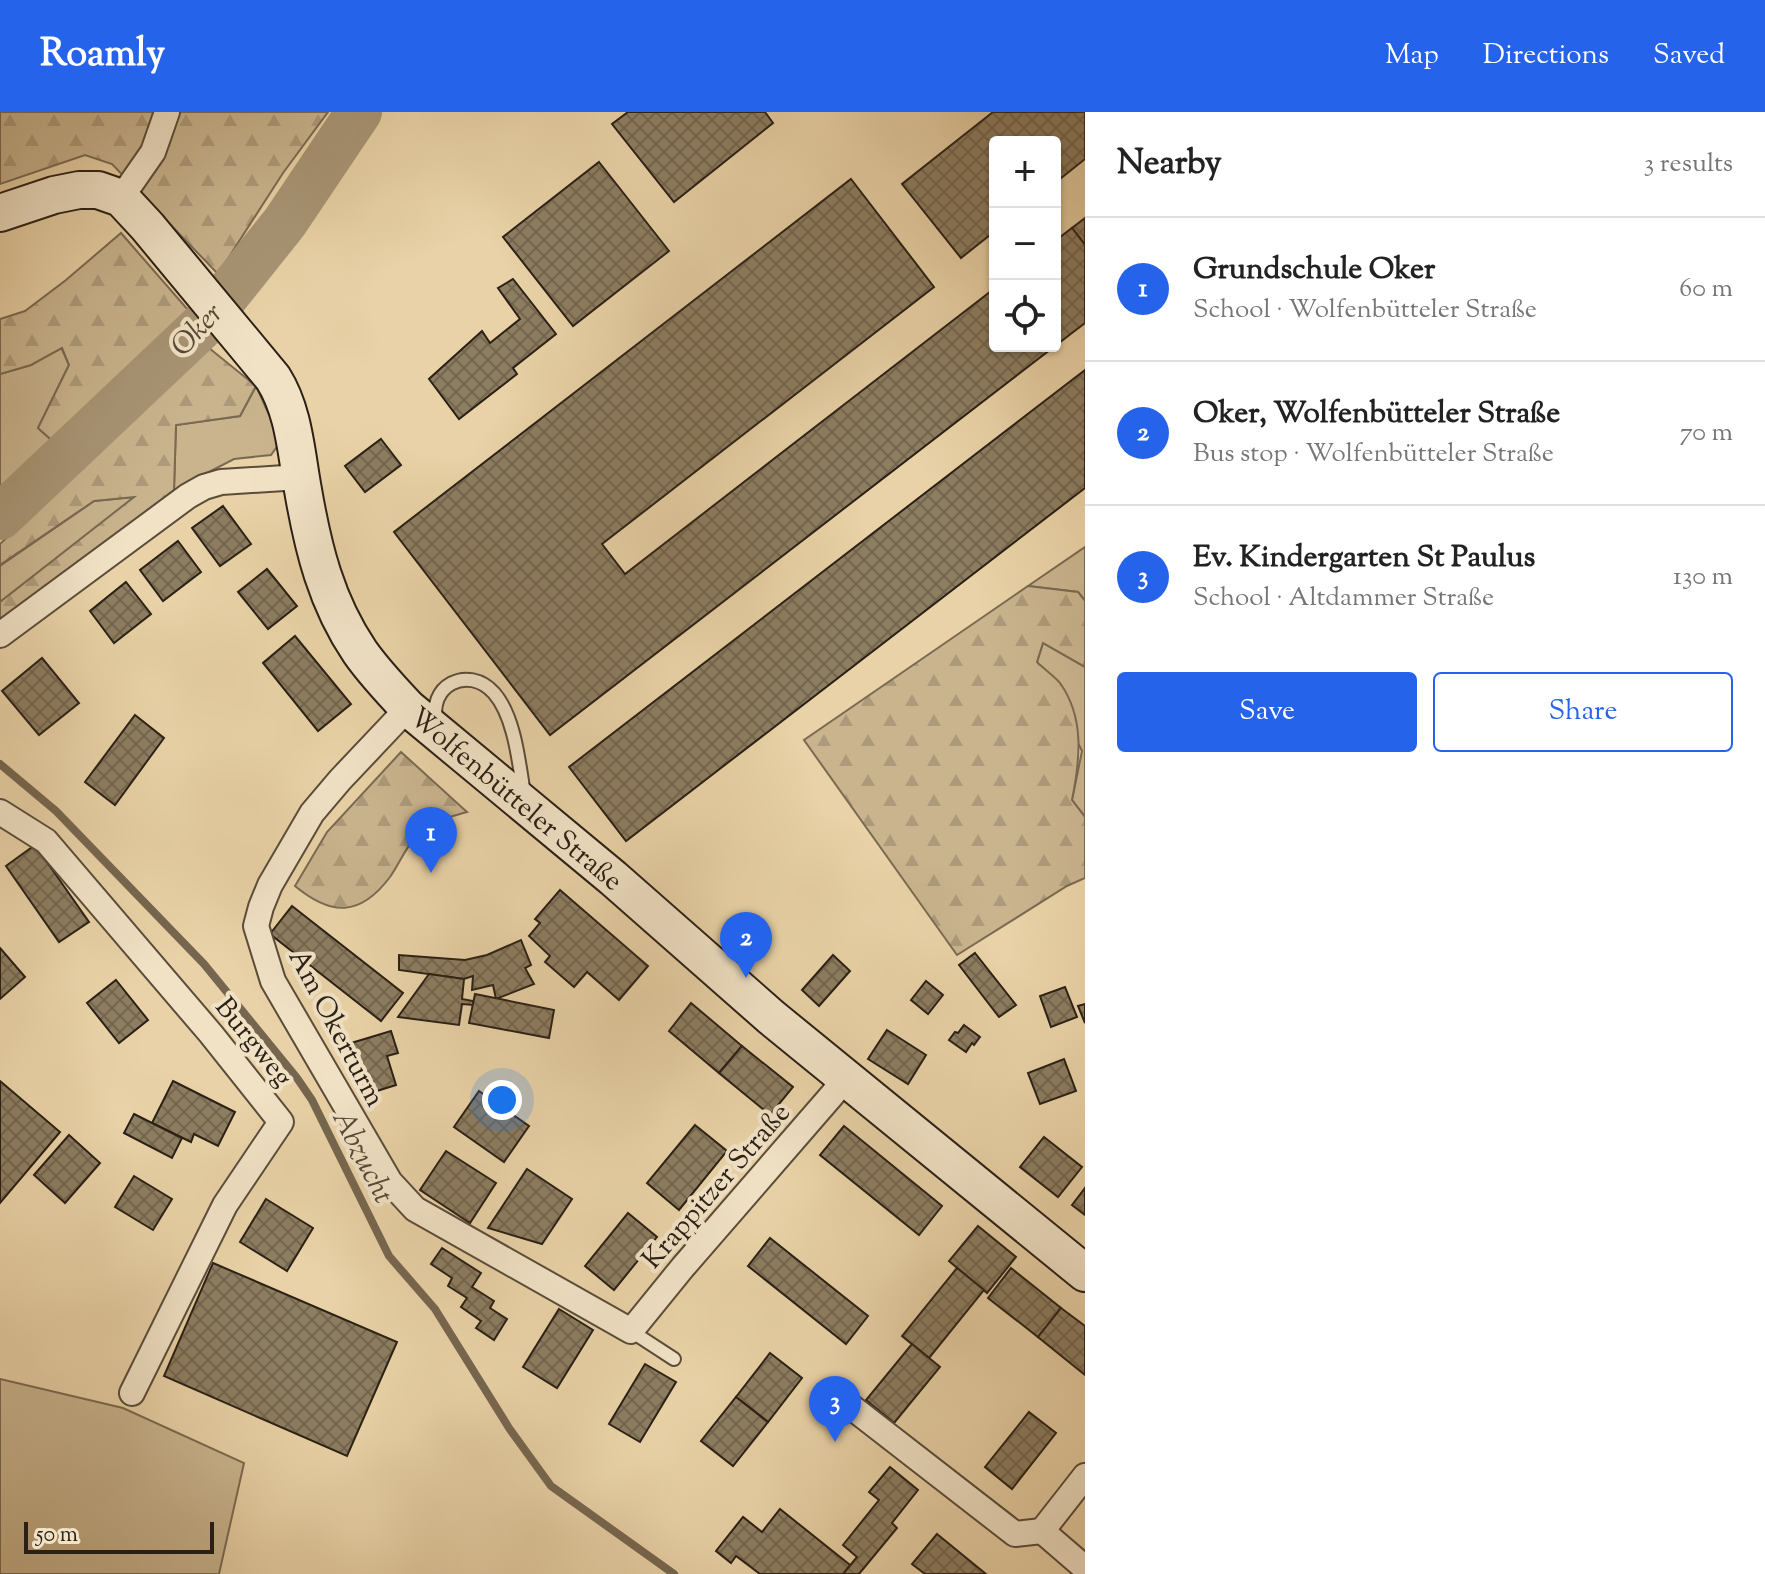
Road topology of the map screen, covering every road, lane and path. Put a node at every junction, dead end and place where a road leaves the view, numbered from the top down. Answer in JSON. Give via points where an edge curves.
{"nodes":[{"id":1,"x":167,"y":112,"type":"edge"},
{"id":2,"x":121,"y":198,"type":"junction"},
{"id":3,"x":0,"y":213,"type":"edge"},
{"id":4,"x":300,"y":477,"type":"junction"},
{"id":5,"x":0,"y":635,"type":"edge"},
{"id":6,"x":408,"y":708,"type":"junction"},
{"id":7,"x":443,"y":736,"type":"junction"},
{"id":8,"x":526,"y":805,"type":"junction"},
{"id":9,"x":0,"y":812,"type":"edge"},
{"id":10,"x":844,"y":1078,"type":"junction"},
{"id":11,"x":1085,"y":1273,"type":"edge"},
{"id":12,"x":631,"y":1331,"type":"junction"},
{"id":13,"x":674,"y":1359,"type":"dead end"},
{"id":14,"x":132,"y":1393,"type":"dead end"},
{"id":15,"x":845,"y":1402,"type":"dead end"},
{"id":16,"x":1085,"y":1476,"type":"edge"},
{"id":17,"x":1042,"y":1531,"type":"junction"},
{"id":18,"x":1085,"y":1568,"type":"edge"}],
"edges":[{"from":1,"to":2,"type":"street","via":[[153,152]]},
{"from":2,"to":3,"type":"main road","via":[[79,190]]},
{"from":2,"to":4,"type":"main road","name":"Wolfenbütteler Straße","via":[[273,378],[286,404]]},
{"from":4,"to":5,"type":"street","via":[[204,487]]},
{"from":4,"to":6,"type":"main road","name":"Wolfenbütteler Straße","via":[[330,599],[361,654]]},
{"from":6,"to":7,"type":"main road","name":"Wolfenbütteler Straße"},
{"from":6,"to":12,"type":"street","name":"Am Okerturm","via":[[312,813],[270,885],[256,926],[273,981],[390,1182],[415,1209]]},
{"from":7,"to":8,"type":"main road","name":"Wolfenbütteler Straße"},
{"from":7,"to":8,"type":"lane","via":[[436,702],[444,687],[474,680],[493,692],[505,710],[517,749]]},
{"from":8,"to":10,"type":"main road","name":"Wolfenbütteler Straße"},
{"from":9,"to":14,"type":"street","name":"Burgweg","via":[[46,841],[281,1122],[225,1205]]},
{"from":10,"to":11,"type":"main road","name":"Wolfenbütteler Straße"},
{"from":10,"to":12,"type":"street","name":"Krappitzer Straße"},
{"from":12,"to":13,"type":"lane"},
{"from":15,"to":17,"type":"street","via":[[1015,1534]]},
{"from":16,"to":17,"type":"street"},
{"from":17,"to":18,"type":"street"}]}
